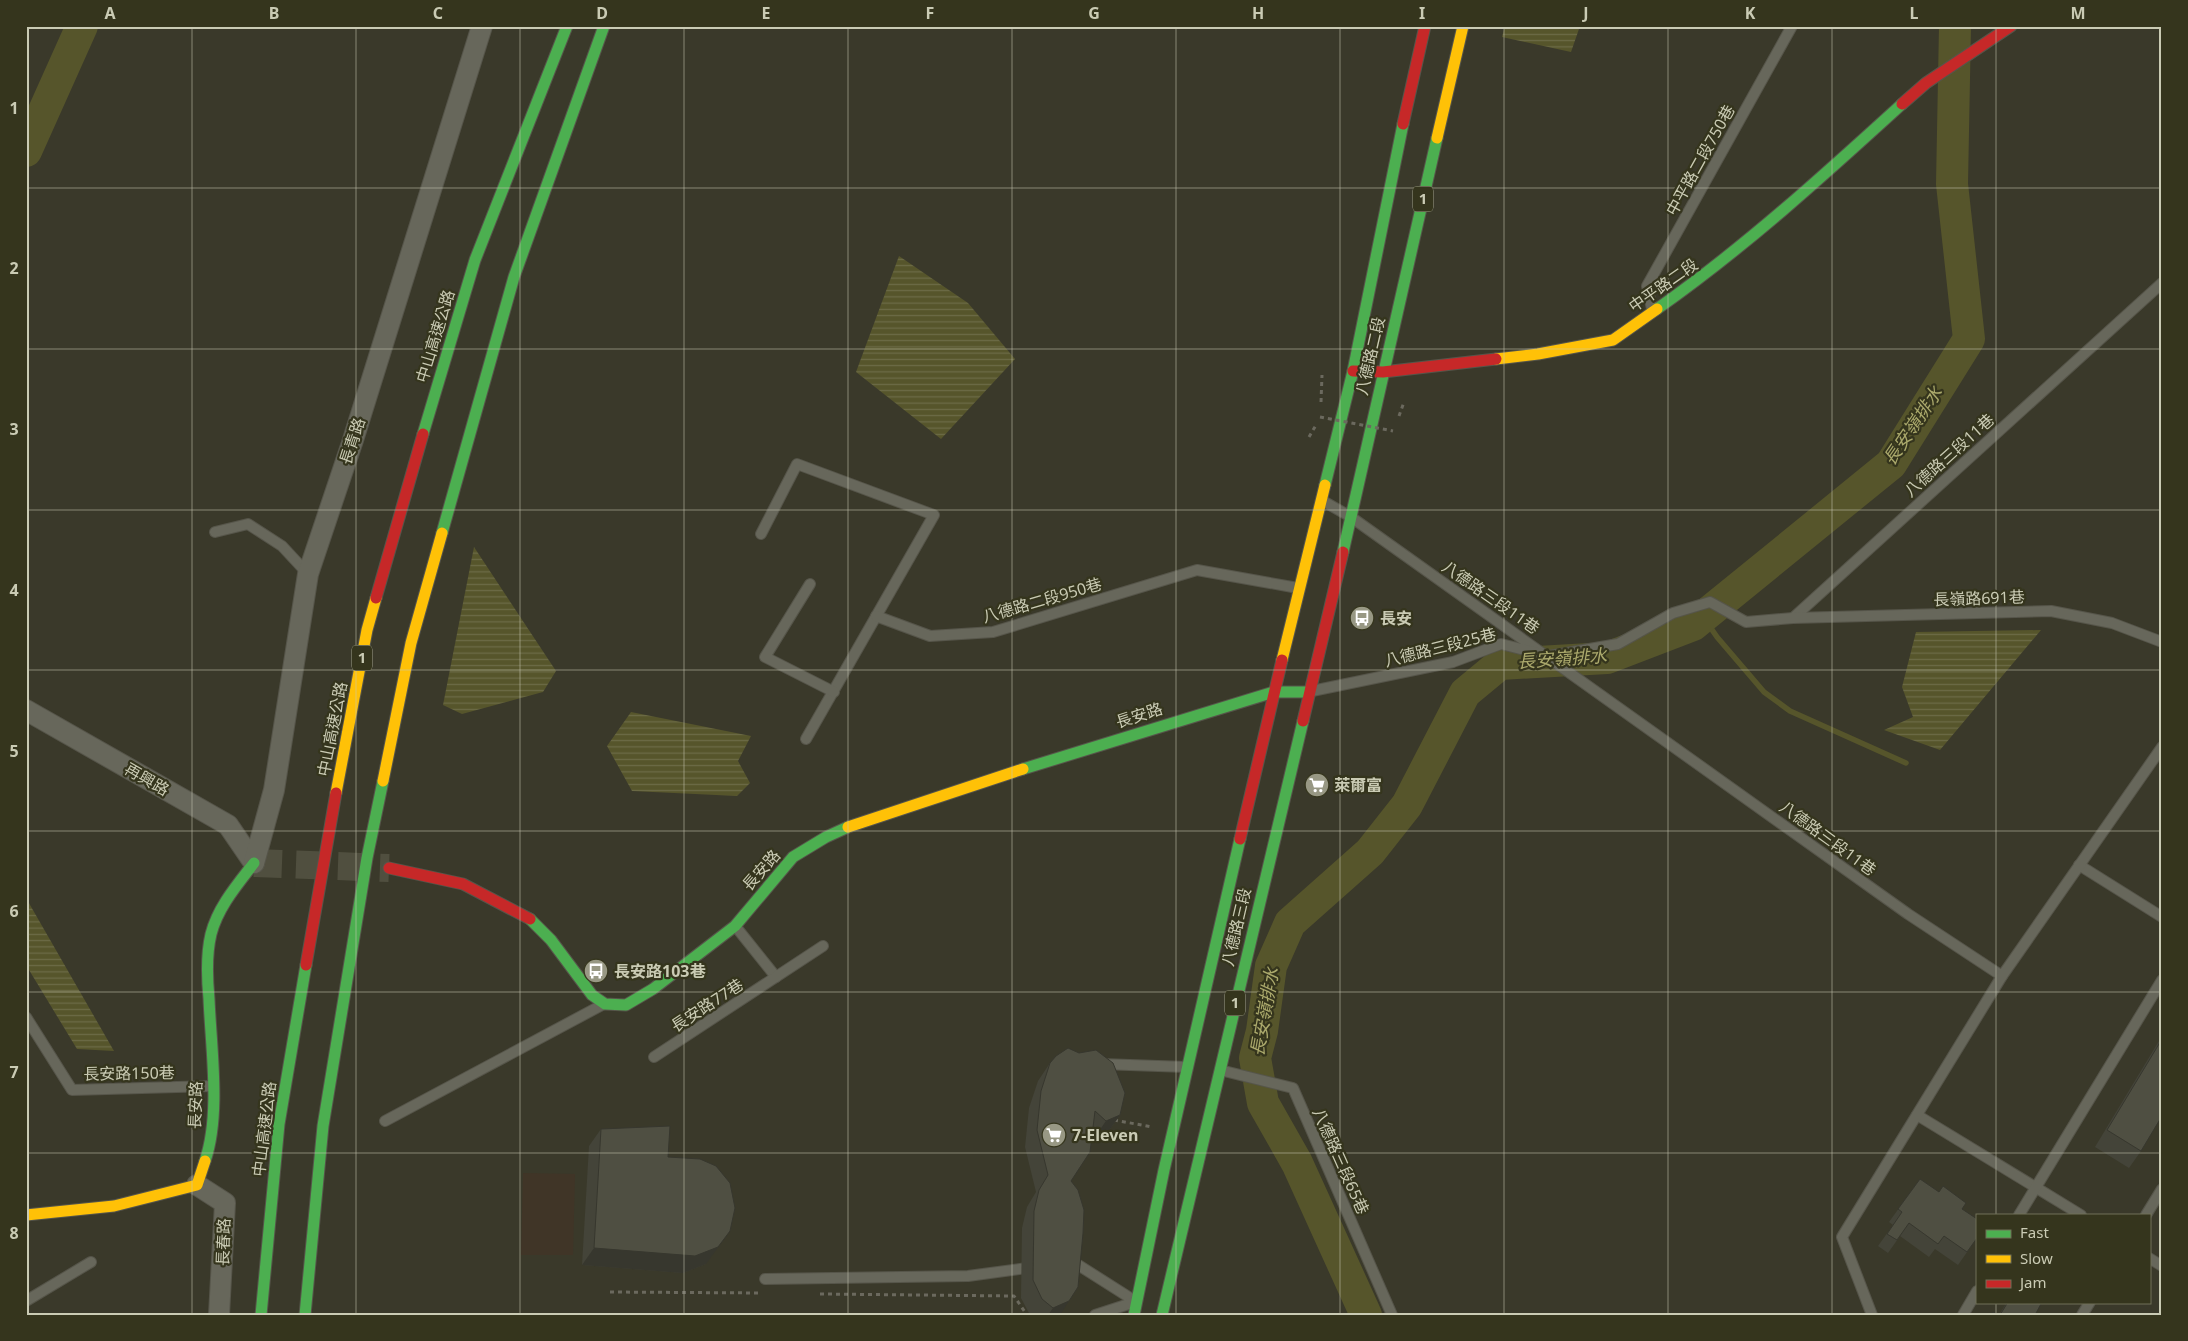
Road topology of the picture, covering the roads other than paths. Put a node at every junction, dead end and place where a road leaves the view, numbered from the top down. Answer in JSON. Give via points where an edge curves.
{"nodes":[{"id":1,"x":482,"y":26,"type":"edge"},
{"id":2,"x":567,"y":26,"type":"edge"},
{"id":3,"x":604,"y":26,"type":"edge"},
{"id":4,"x":1425,"y":26,"type":"edge"},
{"id":5,"x":1463,"y":26,"type":"edge"},
{"id":6,"x":1792,"y":26,"type":"edge"},
{"id":7,"x":2012,"y":26,"type":"edge"},
{"id":8,"x":2162,"y":283,"type":"edge"},
{"id":9,"x":1653,"y":311,"type":"junction"},
{"id":10,"x":1354,"y":371,"type":"junction"},
{"id":11,"x":1383,"y":372,"type":"junction"},
{"id":12,"x":1323,"y":501,"type":"junction"},
{"id":13,"x":1351,"y":517,"type":"junction"},
{"id":14,"x":215,"y":532,"type":"dead end"},
{"id":15,"x":761,"y":534,"type":"dead end"},
{"id":16,"x":308,"y":574,"type":"junction"},
{"id":17,"x":810,"y":584,"type":"dead end"},
{"id":18,"x":1301,"y":588,"type":"junction"},
{"id":19,"x":876,"y":616,"type":"junction"},
{"id":20,"x":1793,"y":618,"type":"junction"},
{"id":21,"x":2162,"y":642,"type":"edge"},
{"id":22,"x":1549,"y":656,"type":"junction"},
{"id":23,"x":834,"y":692,"type":"junction"},
{"id":24,"x":1274,"y":692,"type":"junction"},
{"id":25,"x":1308,"y":692,"type":"junction"},
{"id":26,"x":26,"y":710,"type":"edge"},
{"id":27,"x":806,"y":739,"type":"dead end"},
{"id":28,"x":2162,"y":747,"type":"edge"},
{"id":29,"x":254,"y":863,"type":"junction"},
{"id":30,"x":2079,"y":865,"type":"junction"},
{"id":31,"x":389,"y":868,"type":"tunnel mouth"},
{"id":32,"x":2162,"y":917,"type":"edge"},
{"id":33,"x":735,"y":926,"type":"junction"},
{"id":34,"x":824,"y":946,"type":"dead end"},
{"id":35,"x":2002,"y":976,"type":"junction"},
{"id":36,"x":776,"y":977,"type":"junction"},
{"id":37,"x":2162,"y":980,"type":"edge"},
{"id":38,"x":605,"y":1004,"type":"junction"},
{"id":39,"x":26,"y":1017,"type":"edge"},
{"id":40,"x":654,"y":1057,"type":"dead end"},
{"id":41,"x":1093,"y":1065,"type":"edge"},
{"id":42,"x":1188,"y":1067,"type":"junction"},
{"id":43,"x":1219,"y":1070,"type":"junction"},
{"id":44,"x":213,"y":1086,"type":"junction"},
{"id":45,"x":1917,"y":1115,"type":"junction"},
{"id":46,"x":385,"y":1121,"type":"dead end"},
{"id":47,"x":197,"y":1185,"type":"junction"},
{"id":48,"x":2035,"y":1186,"type":"junction"},
{"id":49,"x":2162,"y":1189,"type":"edge"},
{"id":50,"x":2020,"y":1214,"type":"edge"},
{"id":51,"x":2079,"y":1214,"type":"edge"},
{"id":52,"x":2147,"y":1214,"type":"edge"},
{"id":53,"x":26,"y":1215,"type":"edge"},
{"id":54,"x":2150,"y":1259,"type":"edge"},
{"id":55,"x":91,"y":1262,"type":"dead end"},
{"id":56,"x":2162,"y":1266,"type":"edge"},
{"id":57,"x":765,"y":1279,"type":"dead end"},
{"id":58,"x":1976,"y":1293,"type":"edge"},
{"id":59,"x":26,"y":1301,"type":"edge"},
{"id":60,"x":2089,"y":1304,"type":"edge"},
{"id":61,"x":1152,"y":1306,"type":"edge"},
{"id":62,"x":219,"y":1315,"type":"edge"},
{"id":63,"x":261,"y":1315,"type":"edge"},
{"id":64,"x":305,"y":1315,"type":"edge"},
{"id":65,"x":1095,"y":1315,"type":"edge"},
{"id":66,"x":1134,"y":1315,"type":"edge"},
{"id":67,"x":1392,"y":1315,"type":"edge"},
{"id":68,"x":1872,"y":1315,"type":"edge"},
{"id":69,"x":1963,"y":1315,"type":"edge"},
{"id":70,"x":2082,"y":1315,"type":"edge"}],
"edges":[{"from":1,"to":16,"type":"street","name":"長青路"},
{"from":2,"to":63,"type":"main road","name":"中山高速公路","number":"1","via":[[476,260],[411,472],[368,630],[325,851],[278,1124]]},
{"from":3,"to":64,"type":"main road","via":[[514,277],[411,643],[367,858],[323,1126]]},
{"from":4,"to":10,"type":"main road","name":"八德路二段","number":"1"},
{"from":5,"to":11,"type":"main road","name":"八德路二段","number":"1"},
{"from":6,"to":9,"type":"lane","name":"中平路二段750巷","via":[[1647,286]]},
{"from":7,"to":9,"type":"main road","name":"中平路二段","via":[[1926,83],[1806,192],[1719,265]]},
{"from":8,"to":20,"type":"lane","name":"八德路三段11巷"},
{"from":9,"to":11,"type":"main road","name":"中平路二段","via":[[1613,340],[1538,354]]},
{"from":10,"to":11,"type":"main road","name":"中平路二段"},
{"from":10,"to":12,"type":"main road","name":"八德路二段","number":"1"},
{"from":11,"to":13,"type":"main road","name":"八德路二段","number":"1"},
{"from":12,"to":13,"type":"lane","name":"八德路三段11巷"},
{"from":12,"to":18,"type":"main road","name":"八德路二段","number":"1"},
{"from":13,"to":22,"type":"lane","name":"八德路三段11巷"},
{"from":13,"to":25,"type":"main road","name":"八德路二段","number":"1"},
{"from":14,"to":16,"type":"lane","via":[[248,524],[282,546]]},
{"from":15,"to":19,"type":"lane","via":[[797,464],[934,515]]},
{"from":16,"to":29,"type":"street","name":"長青路","via":[[274,790]]},
{"from":17,"to":23,"type":"lane","via":[[765,657]]},
{"from":18,"to":19,"type":"lane","name":"八德路二段950巷","via":[[1197,570],[993,632],[930,636]]},
{"from":18,"to":24,"type":"main road","name":"八德路二段","number":"1"},
{"from":19,"to":23,"type":"lane"},
{"from":20,"to":21,"type":"lane","name":"長嶺路691巷","via":[[2051,611],[2112,624]]},
{"from":20,"to":22,"type":"lane","via":[[1746,622],[1710,602],[1673,613],[1618,644]]},
{"from":22,"to":25,"type":"lane","name":"八德路三段25巷","via":[[1501,644],[1453,662]]},
{"from":22,"to":35,"type":"lane","name":"八德路三段11巷","via":[[1908,914]]},
{"from":23,"to":27,"type":"lane"},
{"from":24,"to":25,"type":"main road","name":"長安路"},
{"from":24,"to":33,"type":"main road","name":"長安路","via":[[881,815],[826,837],[793,857]]},
{"from":24,"to":42,"type":"main road","name":"八德路三段","number":"1"},
{"from":25,"to":43,"type":"main road","name":"八德路三段","number":"1"},
{"from":26,"to":29,"type":"street","name":"再興路","via":[[228,825]]},
{"from":28,"to":30,"type":"lane"},
{"from":29,"to":44,"type":"main road","name":"長安路","via":[[224,904],[211,934],[207,968]]},
{"from":30,"to":32,"type":"lane"},
{"from":30,"to":35,"type":"lane"},
{"from":31,"to":38,"type":"main road","via":[[463,884],[528,917],[551,940],[592,995]]},
{"from":33,"to":36,"type":"lane"},
{"from":33,"to":38,"type":"main road","name":"長安路","via":[[653,989],[626,1005]]},
{"from":34,"to":36,"type":"lane","name":"長安路77巷"},
{"from":35,"to":45,"type":"lane"},
{"from":36,"to":40,"type":"lane","name":"長安路77巷"},
{"from":37,"to":48,"type":"lane"},
{"from":38,"to":46,"type":"lane"},
{"from":39,"to":44,"type":"lane","name":"長安路150巷","via":[[72,1090]]},
{"from":41,"to":42,"type":"lane"},
{"from":42,"to":61,"type":"main road","name":"八德路三段","number":"1","via":[[1173,1131]]},
{"from":43,"to":61,"type":"main road","name":"八德路三段","number":"1"},
{"from":43,"to":67,"type":"lane","name":"八德路三段65巷","via":[[1293,1088]]},
{"from":44,"to":47,"type":"main road","name":"長安路","via":[[210,1146]]},
{"from":45,"to":48,"type":"lane"},
{"from":45,"to":68,"type":"lane","via":[[1842,1237]]},
{"from":47,"to":53,"type":"main road","via":[[114,1206]]},
{"from":47,"to":62,"type":"street","name":"長春路","via":[[224,1202]]},
{"from":48,"to":50,"type":"lane"},
{"from":48,"to":51,"type":"lane"},
{"from":49,"to":52,"type":"lane"},
{"from":54,"to":56,"type":"lane"},
{"from":55,"to":59,"type":"lane"},
{"from":57,"to":61,"type":"lane","via":[[968,1276],[1072,1261]]},
{"from":58,"to":69,"type":"lane"},
{"from":60,"to":70,"type":"lane"},
{"from":61,"to":65,"type":"lane"},
{"from":61,"to":66,"type":"main road","name":"八德路三段","number":"1"}]}
